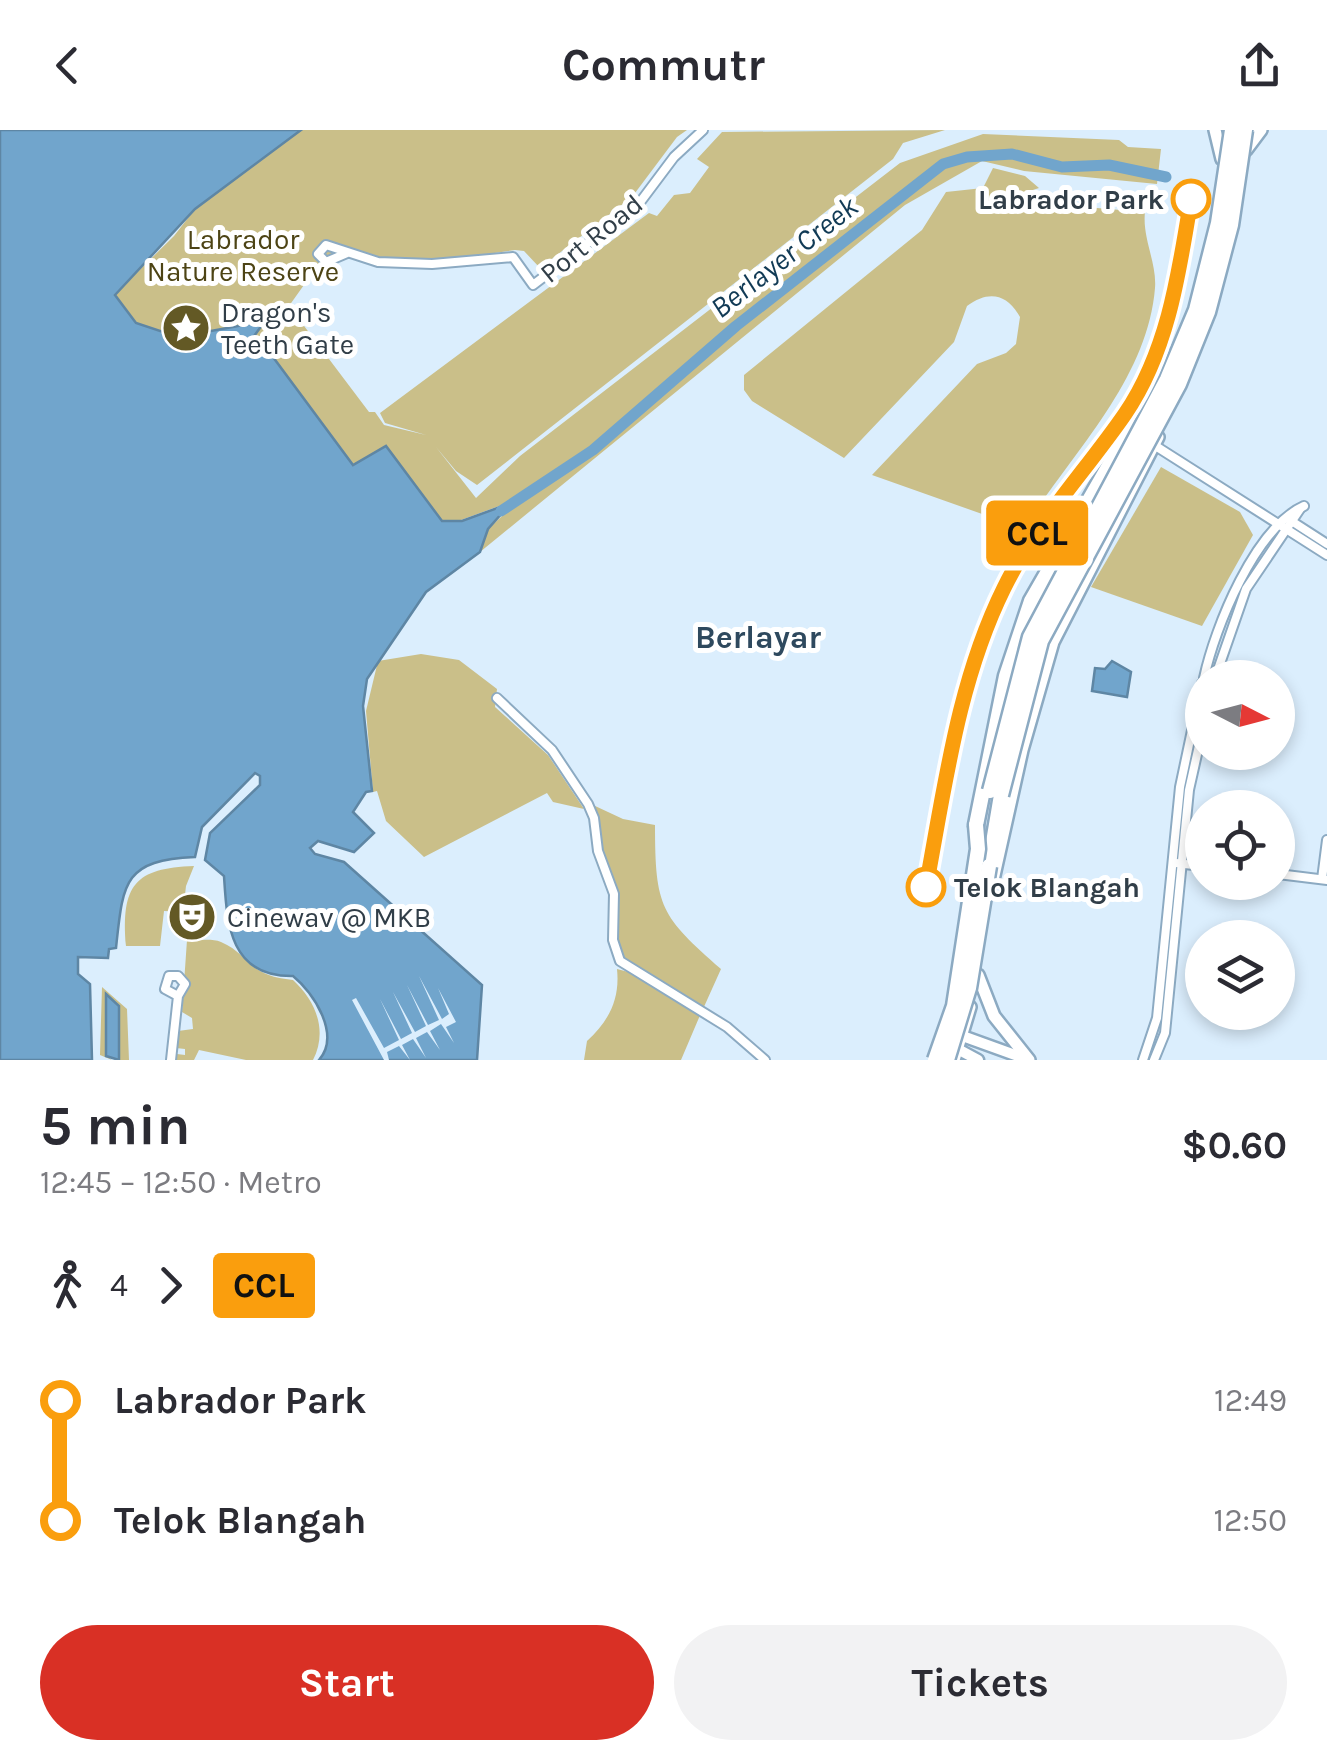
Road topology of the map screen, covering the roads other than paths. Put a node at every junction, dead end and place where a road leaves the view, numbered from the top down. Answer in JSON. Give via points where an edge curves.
{"nodes":[{"id":1,"x":704,"y":130,"type":"edge"},
{"id":2,"x":1215,"y":130,"type":"edge"},
{"id":3,"x":1229,"y":130,"type":"edge"},
{"id":4,"x":1248,"y":130,"type":"edge"},
{"id":5,"x":1262,"y":130,"type":"edge"},
{"id":6,"x":1246,"y":150,"type":"junction"},
{"id":7,"x":1222,"y":160,"type":"junction"},
{"id":8,"x":330,"y":246,"type":"junction"},
{"id":9,"x":348,"y":253,"type":"junction"},
{"id":10,"x":332,"y":258,"type":"junction"},
{"id":11,"x":1200,"y":278,"type":"junction"},
{"id":12,"x":1221,"y":290,"type":"junction"},
{"id":13,"x":1174,"y":352,"type":"junction"},
{"id":14,"x":1154,"y":446,"type":"junction"},
{"id":15,"x":1302,"y":508,"type":"dead end"},
{"id":16,"x":1270,"y":515,"type":"junction"},
{"id":17,"x":1289,"y":520,"type":"junction"},
{"id":18,"x":1278,"y":526,"type":"junction"},
{"id":19,"x":1286,"y":532,"type":"junction"},
{"id":20,"x":1327,"y":544,"type":"edge"},
{"id":21,"x":1072,"y":548,"type":"junction"},
{"id":22,"x":1327,"y":555,"type":"edge"},
{"id":23,"x":1095,"y":557,"type":"junction"},
{"id":24,"x":1210,"y":660,"type":"edge"},
{"id":25,"x":1221,"y":660,"type":"edge"},
{"id":26,"x":496,"y":698,"type":"dead end"},
{"id":27,"x":1185,"y":764,"type":"edge"},
{"id":28,"x":1193,"y":770,"type":"edge"},
{"id":29,"x":1327,"y":840,"type":"edge"},
{"id":30,"x":978,"y":849,"type":"junction"},
{"id":31,"x":1176,"y":863,"type":"junction"},
{"id":32,"x":1185,"y":864,"type":"edge"},
{"id":33,"x":1295,"y":876,"type":"edge"},
{"id":34,"x":1325,"y":879,"type":"edge"},
{"id":35,"x":985,"y":916,"type":"junction"},
{"id":36,"x":963,"y":918,"type":"junction"},
{"id":37,"x":978,"y":975,"type":"junction"},
{"id":38,"x":178,"y":996,"type":"dead end"},
{"id":39,"x":940,"y":1032,"type":"junction"},
{"id":40,"x":962,"y":1036,"type":"junction"},
{"id":41,"x":953,"y":1056,"type":"edge"},
{"id":42,"x":171,"y":1060,"type":"edge"},
{"id":43,"x":764,"y":1060,"type":"edge"},
{"id":44,"x":926,"y":1060,"type":"edge"},
{"id":45,"x":934,"y":1060,"type":"edge"},
{"id":46,"x":978,"y":1060,"type":"edge"},
{"id":47,"x":1029,"y":1060,"type":"edge"},
{"id":48,"x":1143,"y":1060,"type":"edge"},
{"id":49,"x":1154,"y":1060,"type":"edge"}],
"edges":[{"from":1,"to":9,"type":"street","name":"Port Road","via":[[638,205],[534,285],[513,257],[432,264],[367,262]]},
{"from":2,"to":7,"type":"main road"},
{"from":3,"to":7,"type":"main road"},
{"from":3,"to":30,"type":"highway","bridge":true,"via":[[1218,223],[1196,310],[1167,379],[1030,637]]},
{"from":4,"to":6,"type":"main road"},
{"from":4,"to":41,"type":"highway","bridge":true,"via":[[1208,312],[1178,384],[1036,656],[1001,795]]},
{"from":5,"to":6,"type":"main road"},
{"from":6,"to":12,"type":"main road"},
{"from":7,"to":11,"type":"main road"},
{"from":8,"to":9,"type":"street","name":"Port Road"},
{"from":8,"to":10,"type":"street"},
{"from":8,"to":10,"type":"street","via":[[318,254],[324,262]]},
{"from":9,"to":10,"type":"street","name":"Port Road"},
{"from":11,"to":12,"type":"main road"},
{"from":11,"to":13,"type":"main road"},
{"from":12,"to":14,"type":"main road"},
{"from":13,"to":21,"type":"main road"},
{"from":13,"to":30,"type":"highway","bridge":true,"via":[[1050,566],[1016,642],[980,806]]},
{"from":14,"to":16,"type":"street"},
{"from":14,"to":23,"type":"main road"},
{"from":15,"to":17,"type":"street"},
{"from":16,"to":17,"type":"street"},
{"from":16,"to":18,"type":"street"},
{"from":17,"to":18,"type":"street"},
{"from":17,"to":19,"type":"street"},
{"from":17,"to":20,"type":"street"},
{"from":18,"to":19,"type":"street"},
{"from":18,"to":24,"type":"street","via":[[1236,586]]},
{"from":19,"to":22,"type":"street"},
{"from":19,"to":25,"type":"street","via":[[1246,589]]},
{"from":21,"to":23,"type":"main road"},
{"from":21,"to":36,"type":"main road","via":[[1028,635],[1004,710]]},
{"from":23,"to":35,"type":"main road","via":[[1053,642]]},
{"from":26,"to":43,"type":"street","via":[[552,750],[594,818],[614,894],[613,940],[620,960],[727,1027]]},
{"from":27,"to":31,"type":"street"},
{"from":28,"to":31,"type":"street"},
{"from":29,"to":34,"type":"street"},
{"from":30,"to":45,"type":"highway","bridge":true,"via":[[954,1006]]},
{"from":31,"to":32,"type":"street"},
{"from":31,"to":48,"type":"street","via":[[1157,1018]]},
{"from":31,"to":49,"type":"street","via":[[1165,1033]]},
{"from":33,"to":34,"type":"street"},
{"from":35,"to":36,"type":"main road","via":[[974,923]]},
{"from":35,"to":37,"type":"main road"},
{"from":36,"to":39,"type":"main road"},
{"from":37,"to":40,"type":"main road"},
{"from":37,"to":47,"type":"main road","via":[[994,1016]]},
{"from":38,"to":42,"type":"street"},
{"from":39,"to":40,"type":"main road"},
{"from":39,"to":41,"type":"main road"},
{"from":39,"to":44,"type":"main road"},
{"from":40,"to":41,"type":"main road"},
{"from":40,"to":47,"type":"main road"},
{"from":41,"to":46,"type":"main road"}]}
